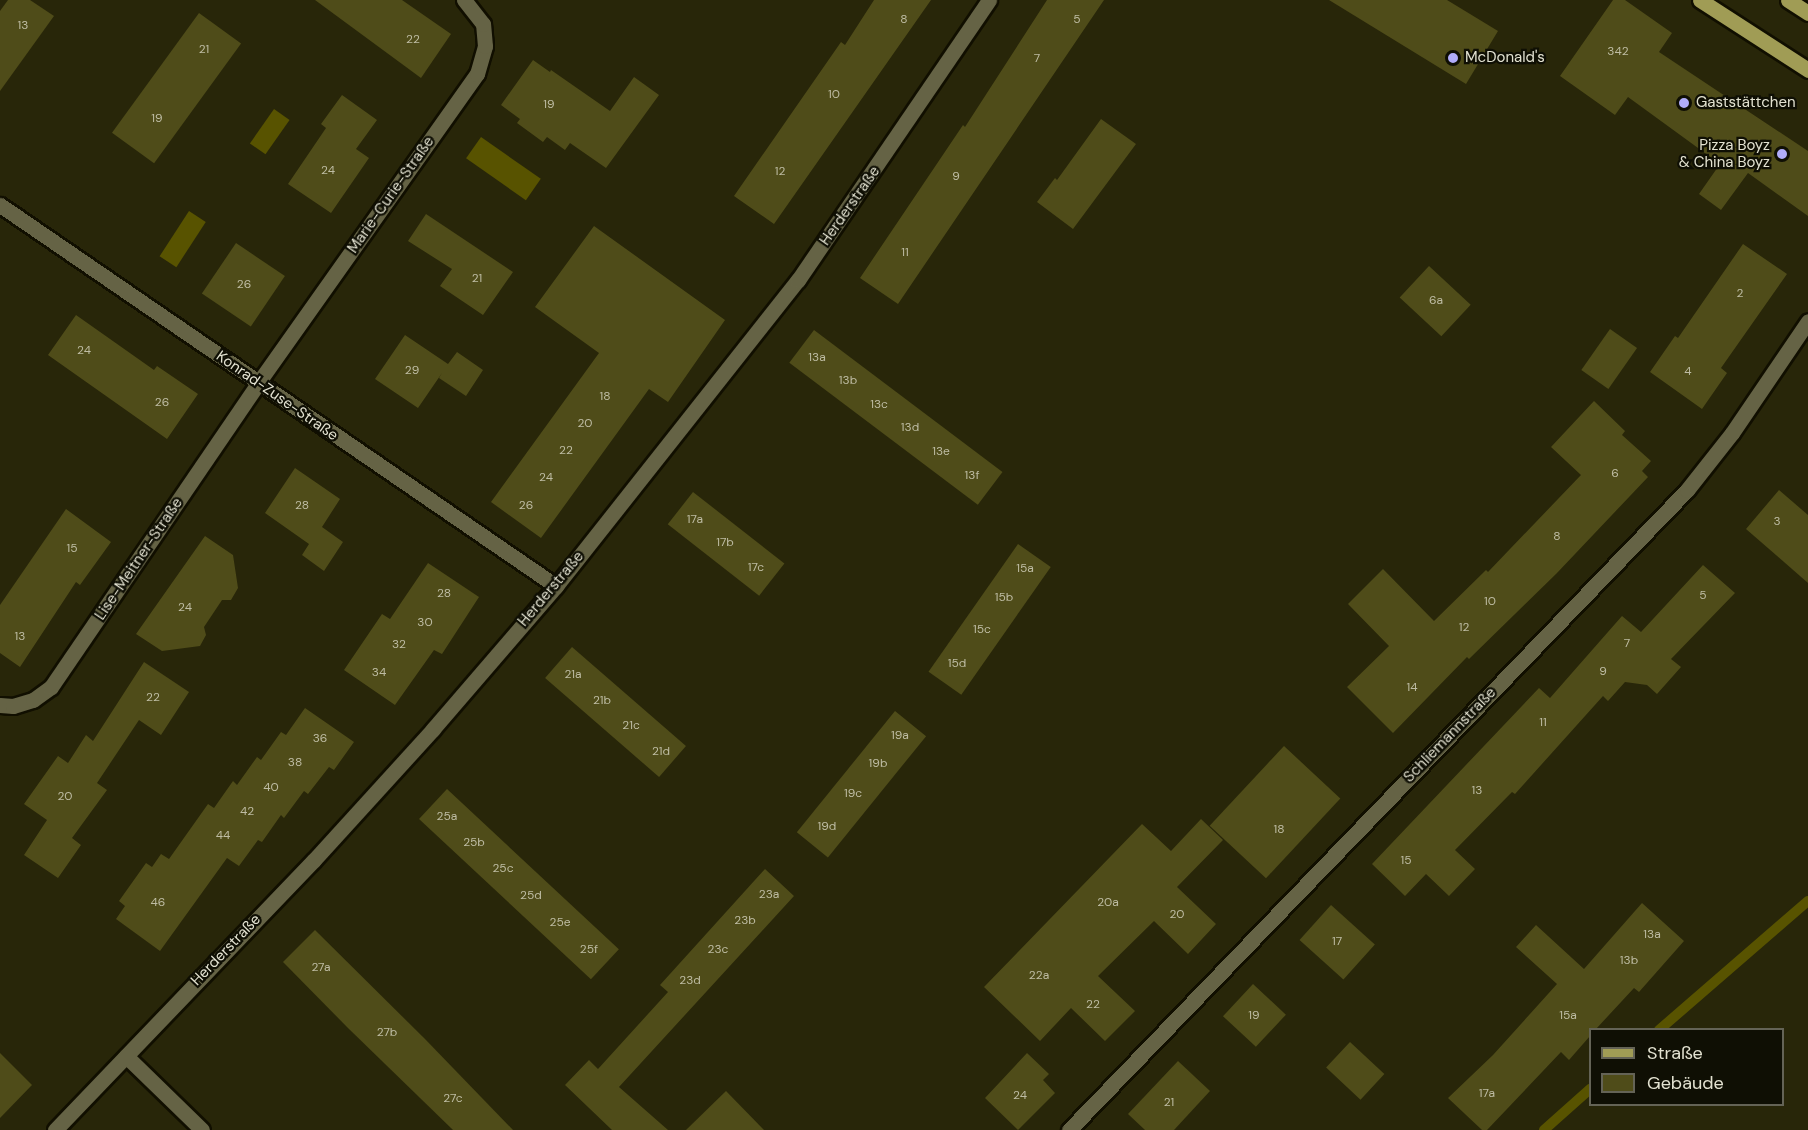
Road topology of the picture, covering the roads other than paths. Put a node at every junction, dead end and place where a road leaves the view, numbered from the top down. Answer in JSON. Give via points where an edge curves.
{"nodes":[{"id":1,"x":464,"y":0,"type":"edge"},
{"id":2,"x":988,"y":0,"type":"edge"},
{"id":3,"x":1700,"y":0,"type":"edge"},
{"id":4,"x":1788,"y":0,"type":"edge"},
{"id":5,"x":1808,"y":13,"type":"edge"},
{"id":6,"x":1808,"y":70,"type":"edge"},
{"id":7,"x":0,"y":205,"type":"edge"},
{"id":8,"x":1808,"y":321,"type":"edge"},
{"id":9,"x":258,"y":383,"type":"junction"},
{"id":10,"x":556,"y":586,"type":"junction"},
{"id":11,"x":0,"y":705,"type":"edge"},
{"id":12,"x":126,"y":1056,"type":"junction"},
{"id":13,"x":55,"y":1130,"type":"edge"},
{"id":14,"x":202,"y":1130,"type":"edge"},
{"id":15,"x":1069,"y":1130,"type":"edge"}],
"edges":[{"from":1,"to":9,"type":"street","name":"Marie-Curie-Straße","via":[[483,24],[485,46],[477,74]]},
{"from":2,"to":10,"type":"street","name":"Herderstraße","via":[[798,280]]},
{"from":3,"to":6,"type":"main road"},
{"from":4,"to":5,"type":"main road"},
{"from":7,"to":9,"type":"street","name":"Konrad-Zuse-Straße"},
{"from":8,"to":15,"type":"street","name":"Schliemannstraße","via":[[1732,433],[1687,489]]},
{"from":9,"to":10,"type":"street","name":"Konrad-Zuse-Straße"},
{"from":9,"to":11,"type":"street","name":"Lise-Meitner-Straße","via":[[51,687],[33,700]]},
{"from":10,"to":12,"type":"street","name":"Herderstraße","via":[[369,799]]},
{"from":12,"to":13,"type":"street","name":"Herderstraße"},
{"from":12,"to":14,"type":"street"}]}
